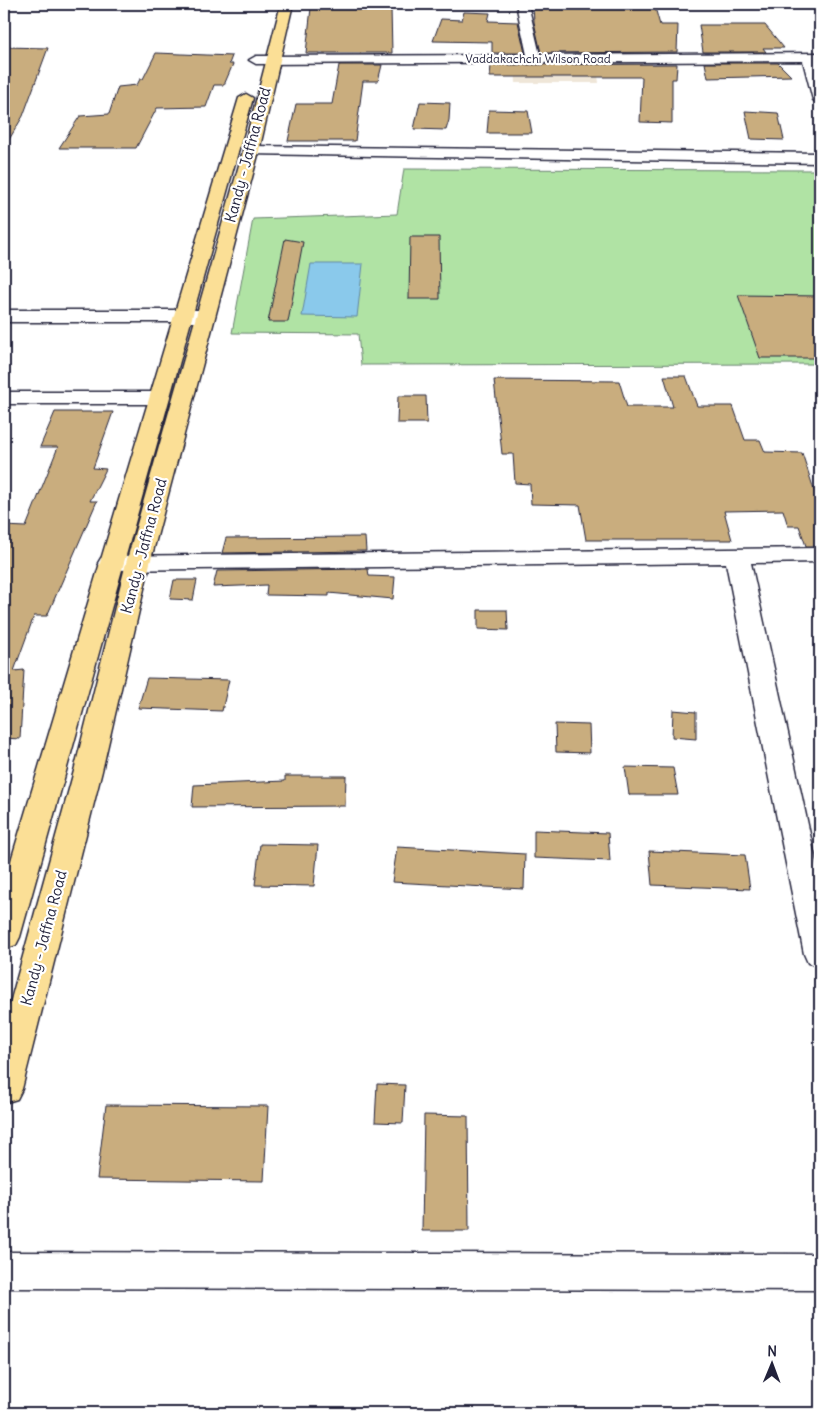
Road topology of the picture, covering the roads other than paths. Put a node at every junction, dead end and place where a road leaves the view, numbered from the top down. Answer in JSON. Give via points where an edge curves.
{"nodes":[{"id":1,"x":273,"y":4,"type":"edge"},
{"id":2,"x":287,"y":4,"type":"edge"},
{"id":3,"x":522,"y":4,"type":"edge"},
{"id":4,"x":814,"y":57,"type":"edge"},
{"id":5,"x":536,"y":59,"type":"junction"},
{"id":6,"x":265,"y":61,"type":"junction"},
{"id":7,"x":820,"y":100,"type":"edge"},
{"id":8,"x":251,"y":151,"type":"junction"},
{"id":9,"x":820,"y":158,"type":"edge"},
{"id":10,"x":4,"y":316,"type":"edge"},
{"id":11,"x":193,"y":316,"type":"junction"},
{"id":12,"x":4,"y":398,"type":"edge"},
{"id":13,"x":158,"y":398,"type":"junction"},
{"id":14,"x":820,"y":555,"type":"edge"},
{"id":15,"x":737,"y":556,"type":"junction"},
{"id":16,"x":110,"y":563,"type":"junction"},
{"id":17,"x":138,"y":563,"type":"junction"},
{"id":18,"x":4,"y":937,"type":"edge"},
{"id":19,"x":820,"y":954,"type":"edge"},
{"id":20,"x":4,"y":1089,"type":"edge"},
{"id":21,"x":4,"y":1270,"type":"edge"},
{"id":22,"x":820,"y":1272,"type":"edge"}],
"edges":[{"from":1,"to":6,"type":"highway","name":"Kandy - Jaffna Road"},
{"from":2,"to":6,"type":"highway","name":"Kandy - Jaffna Road"},
{"from":3,"to":5,"type":"street"},
{"from":4,"to":5,"type":"street","name":"Vaddakachchi Wilson Road"},
{"from":4,"to":7,"type":"street"},
{"from":5,"to":6,"type":"street","name":"Vaddakachchi Wilson Road"},
{"from":6,"to":8,"type":"highway","name":"Kandy - Jaffna Road"},
{"from":6,"to":11,"type":"highway","name":"Kandy - Jaffna Road"},
{"from":8,"to":9,"type":"street"},
{"from":8,"to":11,"type":"highway","name":"Kandy - Jaffna Road"},
{"from":10,"to":11,"type":"street"},
{"from":11,"to":13,"type":"highway","name":"Kandy - Jaffna Road"},
{"from":11,"to":17,"type":"highway","name":"Kandy - Jaffna Road"},
{"from":12,"to":13,"type":"street"},
{"from":13,"to":16,"type":"highway","name":"Kandy - Jaffna Road"},
{"from":14,"to":15,"type":"street"},
{"from":15,"to":17,"type":"street"},
{"from":15,"to":19,"type":"street"},
{"from":16,"to":17,"type":"street"},
{"from":16,"to":18,"type":"highway","name":"Kandy - Jaffna Road"},
{"from":17,"to":20,"type":"highway","name":"Kandy - Jaffna Road","via":[[88,772]]},
{"from":21,"to":22,"type":"street"}]}
